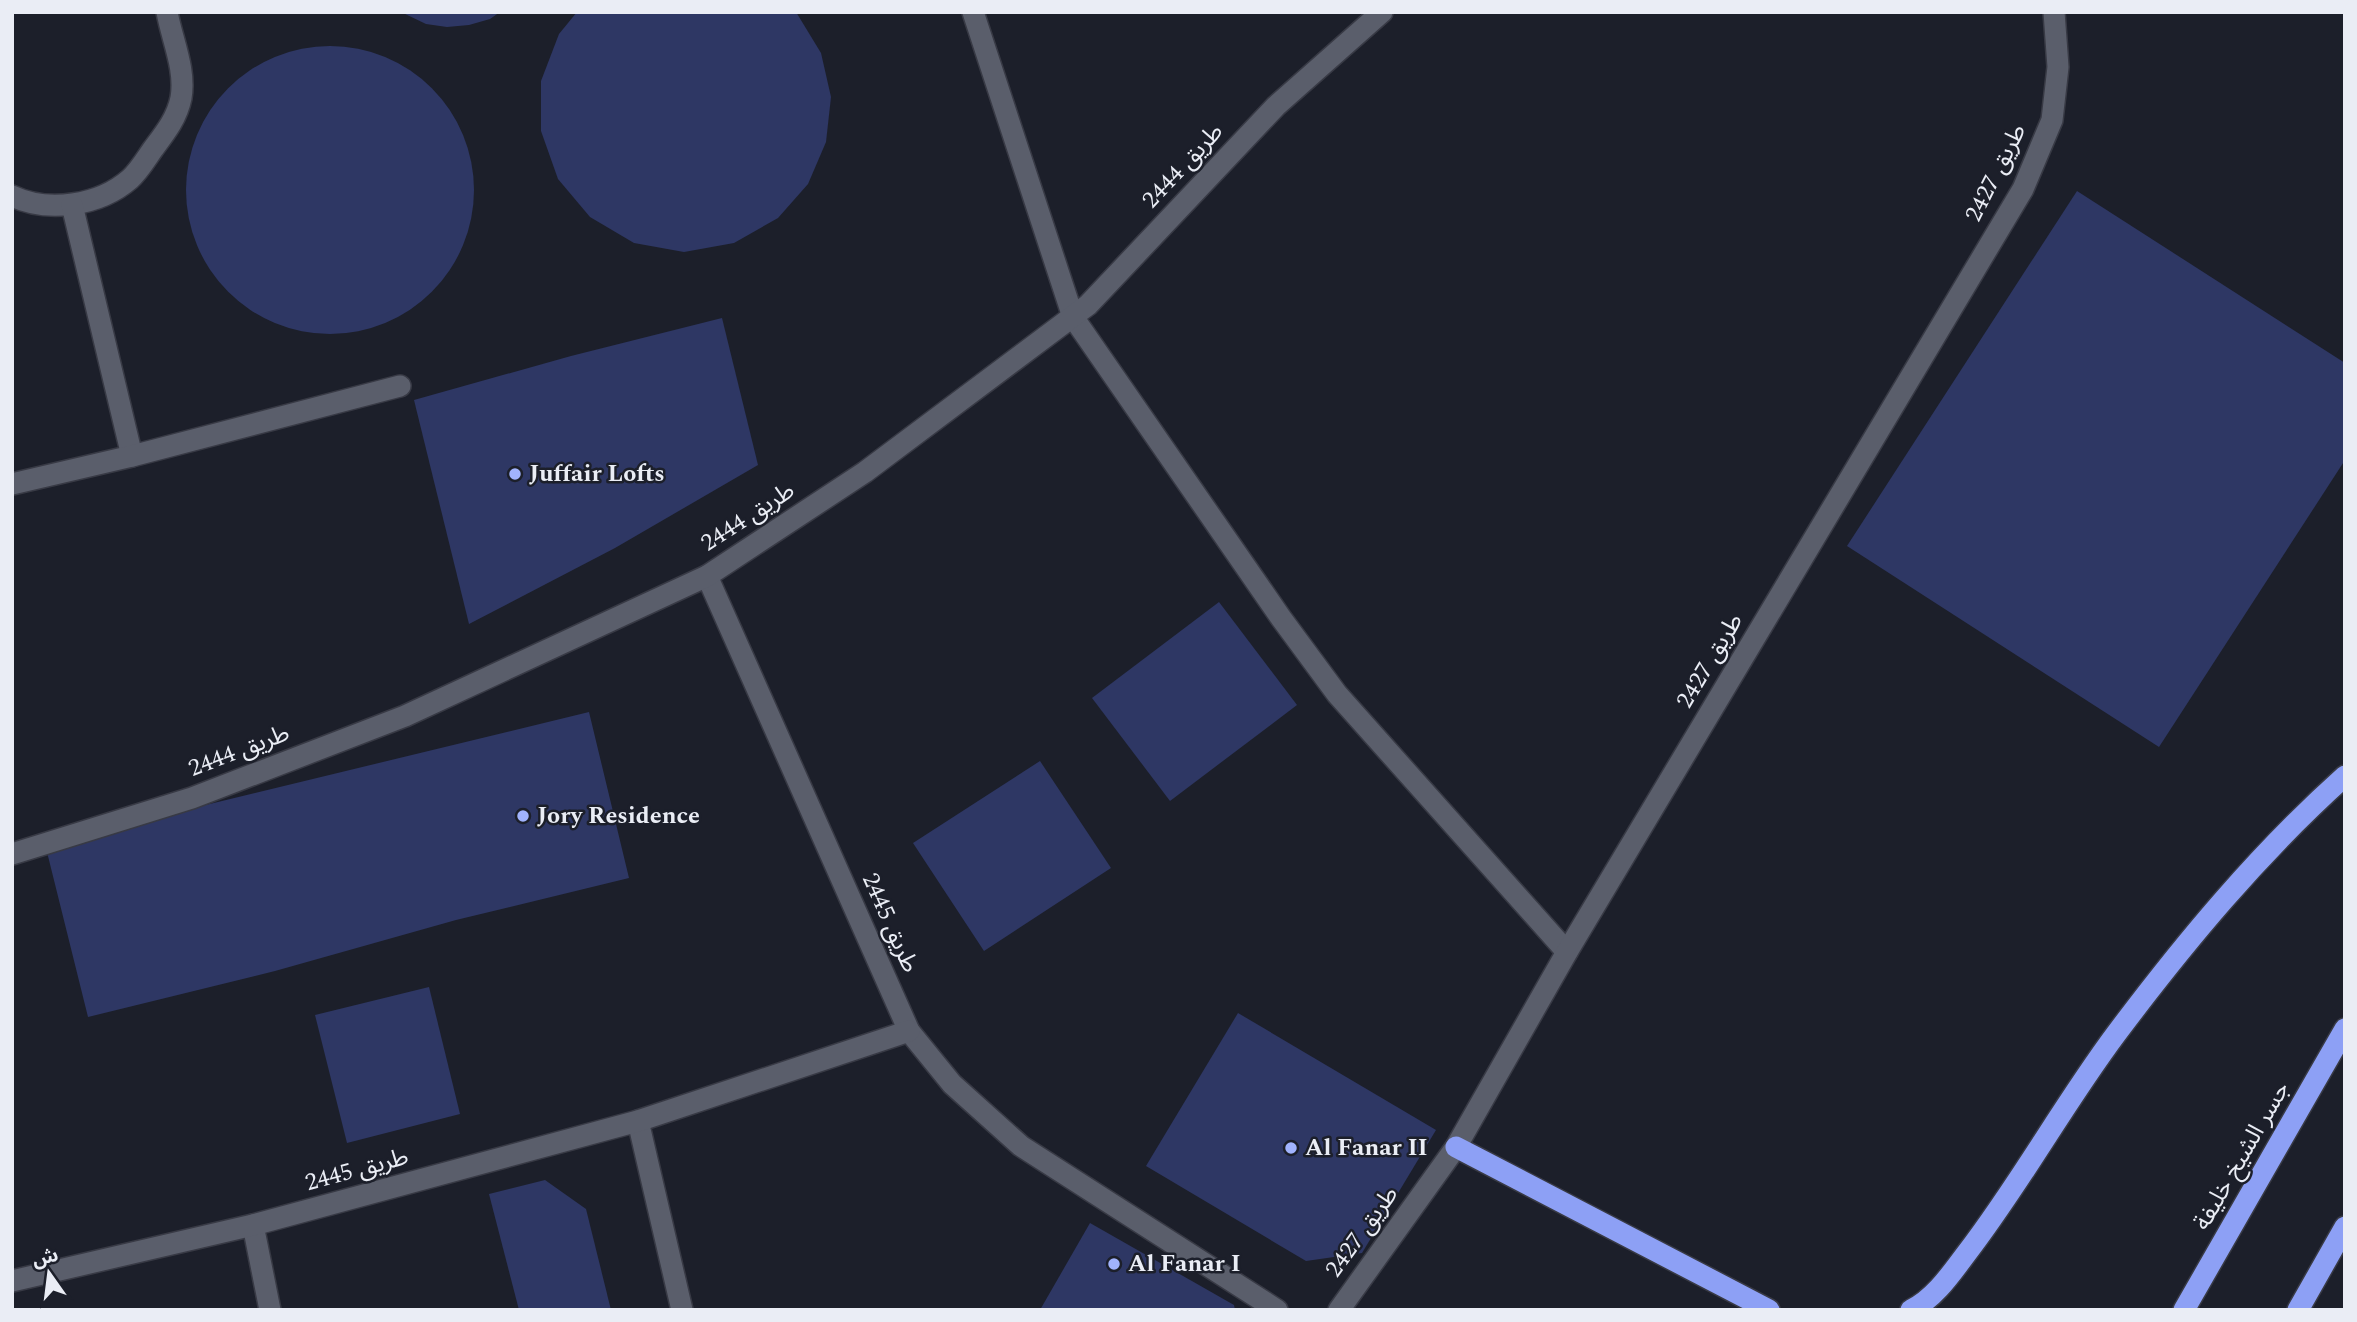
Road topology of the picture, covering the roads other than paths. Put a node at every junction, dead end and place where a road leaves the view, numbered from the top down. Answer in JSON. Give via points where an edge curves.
{"nodes":[{"id":1,"x":167,"y":12,"type":"edge"},
{"id":2,"x":973,"y":12,"type":"edge"},
{"id":3,"x":1382,"y":12,"type":"edge"},
{"id":4,"x":2054,"y":12,"type":"edge"},
{"id":5,"x":12,"y":196,"type":"edge"},
{"id":6,"x":72,"y":205,"type":"junction"},
{"id":7,"x":1073,"y":317,"type":"junction"},
{"id":8,"x":400,"y":386,"type":"dead end"},
{"id":9,"x":132,"y":456,"type":"junction"},
{"id":10,"x":12,"y":484,"type":"edge"},
{"id":11,"x":707,"y":576,"type":"junction"},
{"id":12,"x":2345,"y":776,"type":"edge"},
{"id":13,"x":12,"y":854,"type":"edge"},
{"id":14,"x":1567,"y":952,"type":"junction"},
{"id":15,"x":2345,"y":1029,"type":"edge"},
{"id":16,"x":909,"y":1031,"type":"junction"},
{"id":17,"x":638,"y":1121,"type":"junction"},
{"id":18,"x":1456,"y":1147,"type":"junction"},
{"id":19,"x":253,"y":1225,"type":"junction"},
{"id":20,"x":2345,"y":1227,"type":"edge"},
{"id":21,"x":12,"y":1281,"type":"edge"},
{"id":22,"x":1728,"y":1290,"type":"junction"},
{"id":23,"x":270,"y":1310,"type":"edge"},
{"id":24,"x":682,"y":1310,"type":"edge"},
{"id":25,"x":1277,"y":1310,"type":"edge"},
{"id":26,"x":1339,"y":1310,"type":"edge"},
{"id":27,"x":1752,"y":1310,"type":"edge"},
{"id":28,"x":1769,"y":1310,"type":"edge"},
{"id":29,"x":1911,"y":1310,"type":"edge"},
{"id":30,"x":2184,"y":1310,"type":"edge"},
{"id":31,"x":2298,"y":1310,"type":"edge"}],
"edges":[{"from":1,"to":6,"type":"street","via":[[182,83],[171,126],[131,178],[113,191]]},
{"from":2,"to":7,"type":"street"},
{"from":3,"to":7,"type":"street","name":"طريق 2444","via":[[1276,106]]},
{"from":4,"to":14,"type":"street","name":"طريق 2427","via":[[2058,67],[2052,120],[2023,189]]},
{"from":5,"to":6,"type":"street","via":[[48,206]]},
{"from":6,"to":9,"type":"street"},
{"from":7,"to":11,"type":"street","name":"طريق 2444","via":[[865,472]]},
{"from":7,"to":14,"type":"street","via":[[1337,694]]},
{"from":8,"to":9,"type":"street"},
{"from":9,"to":10,"type":"street"},
{"from":11,"to":13,"type":"street","name":"طريق 2444","via":[[405,716],[192,798]]},
{"from":11,"to":16,"type":"street","name":"طريق 2445"},
{"from":12,"to":29,"type":"highway","via":[[2220,904],[2115,1036],[1950,1276]]},
{"from":14,"to":18,"type":"street","name":"طريق 2427"},
{"from":15,"to":30,"type":"highway","name":"جسر الشيخ خليفة"},
{"from":16,"to":17,"type":"street","name":"طريق 2445"},
{"from":16,"to":25,"type":"street","via":[[952,1084],[1021,1146]]},
{"from":17,"to":19,"type":"street","name":"طريق 2445"},
{"from":17,"to":24,"type":"street"},
{"from":18,"to":22,"type":"highway"},
{"from":18,"to":26,"type":"street","name":"طريق 2427"},
{"from":19,"to":21,"type":"street","name":"طريق 2445"},
{"from":19,"to":23,"type":"street"},
{"from":20,"to":31,"type":"highway"},
{"from":22,"to":27,"type":"highway"},
{"from":22,"to":28,"type":"highway"}]}
